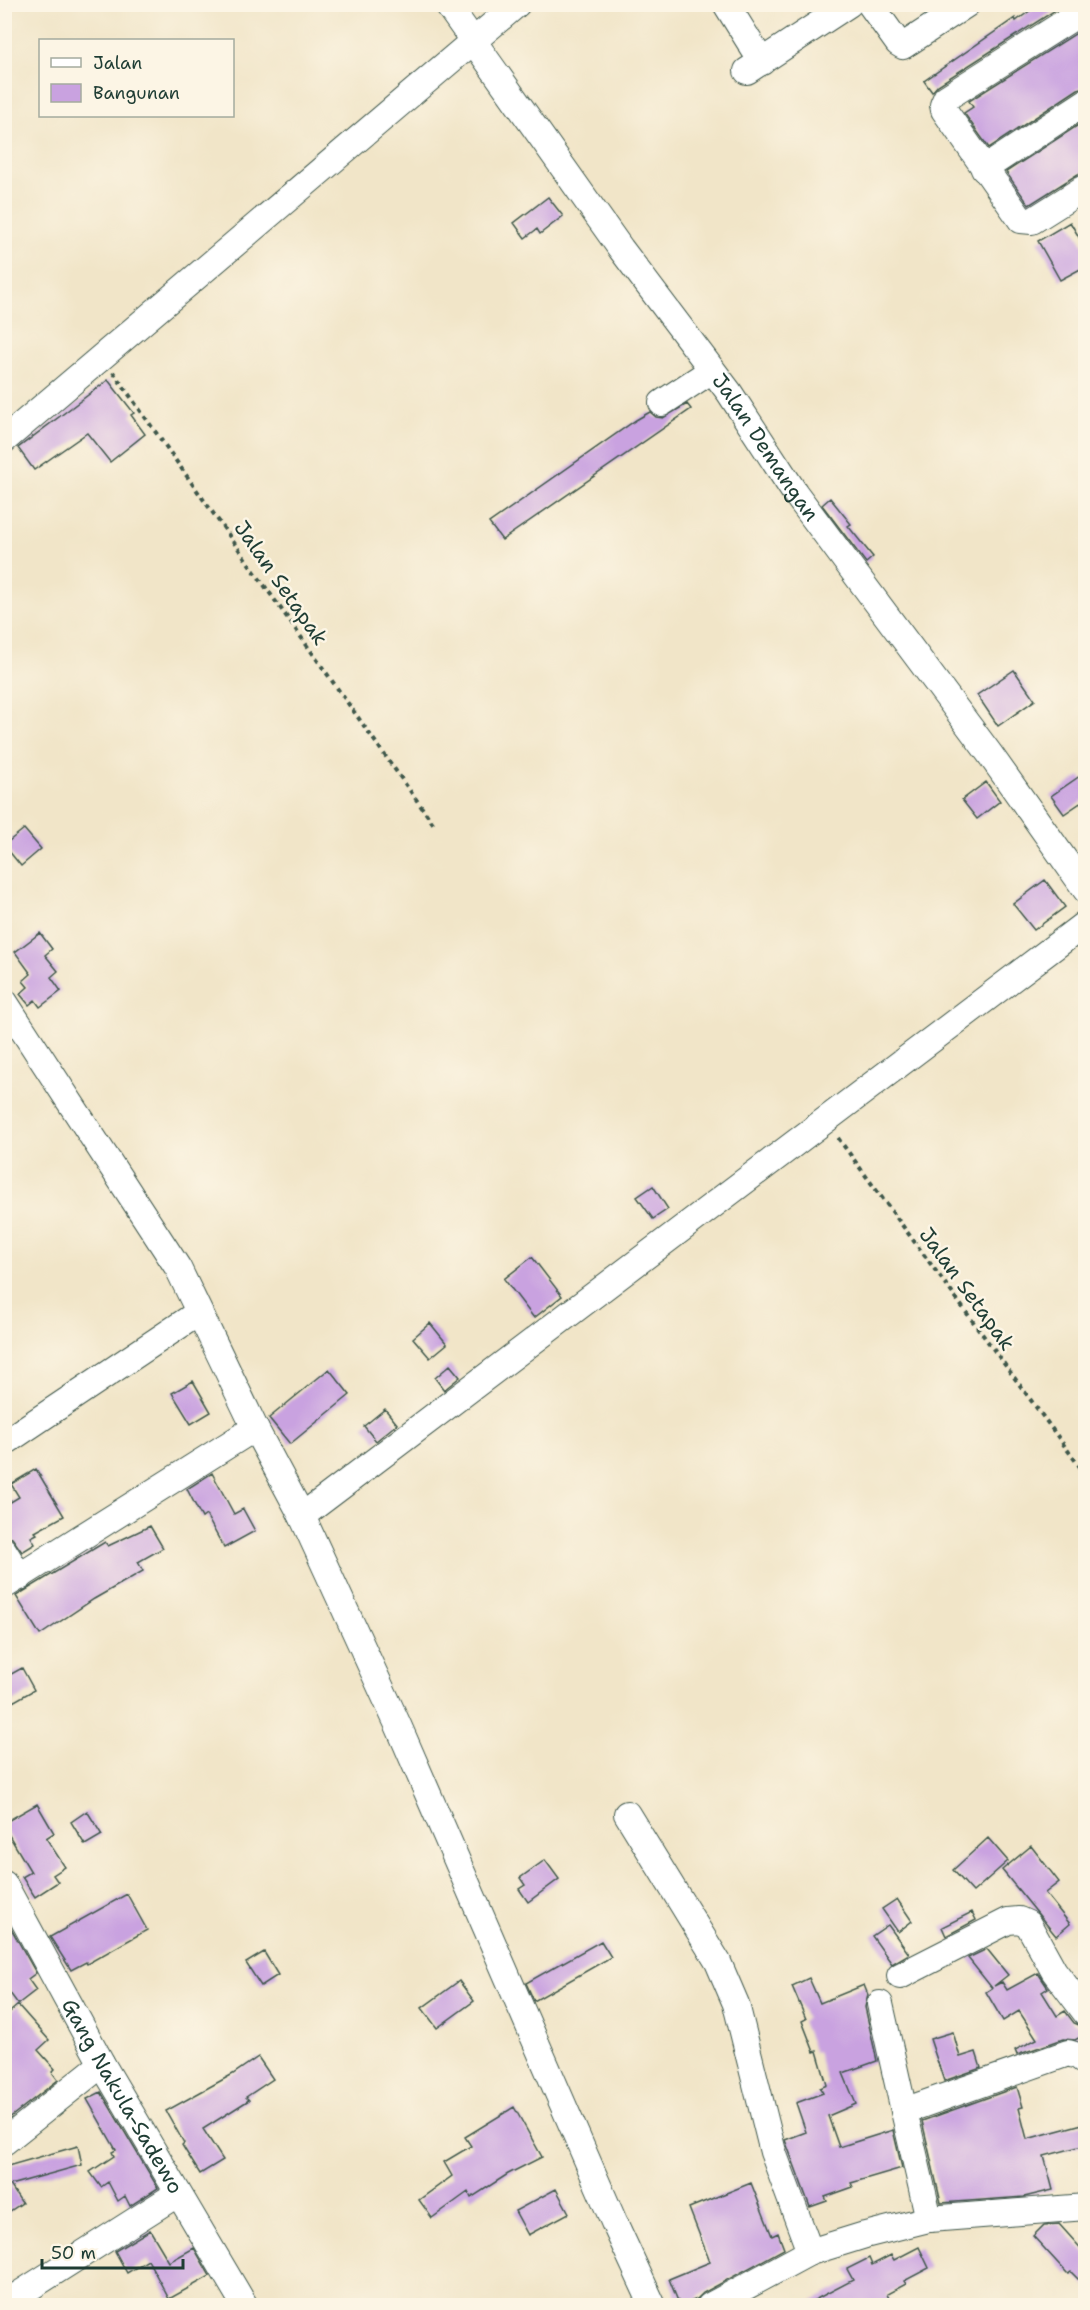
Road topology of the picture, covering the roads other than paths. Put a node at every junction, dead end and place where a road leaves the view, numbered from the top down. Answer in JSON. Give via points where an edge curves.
{"nodes":[{"id":1,"x":447,"y":4,"type":"edge"},
{"id":2,"x":517,"y":4,"type":"edge"},
{"id":3,"x":726,"y":4,"type":"edge"},
{"id":4,"x":849,"y":4,"type":"edge"},
{"id":5,"x":870,"y":4,"type":"edge"},
{"id":6,"x":967,"y":4,"type":"edge"},
{"id":7,"x":1086,"y":9,"type":"edge"},
{"id":8,"x":474,"y":41,"type":"junction"},
{"id":9,"x":1086,"y":102,"type":"edge"},
{"id":10,"x":984,"y":169,"type":"junction"},
{"id":11,"x":1086,"y":187,"type":"edge"},
{"id":12,"x":712,"y":370,"type":"junction"},
{"id":13,"x":662,"y":403,"type":"dead end"},
{"id":14,"x":4,"y":440,"type":"edge"},
{"id":15,"x":1086,"y":890,"type":"edge"},
{"id":16,"x":1086,"y":922,"type":"edge"},
{"id":17,"x":4,"y":1001,"type":"edge"},
{"id":18,"x":198,"y":1313,"type":"junction"},
{"id":19,"x":255,"y":1428,"type":"junction"},
{"id":20,"x":4,"y":1443,"type":"edge"},
{"id":21,"x":302,"y":1516,"type":"junction"},
{"id":22,"x":4,"y":1551,"type":"edge"},
{"id":23,"x":12,"y":1582,"type":"edge"},
{"id":24,"x":627,"y":1814,"type":"dead end"},
{"id":25,"x":5,"y":1888,"type":"edge"},
{"id":26,"x":900,"y":1976,"type":"dead end"},
{"id":27,"x":880,"y":2004,"type":"dead end"},
{"id":28,"x":1086,"y":2013,"type":"edge"},
{"id":29,"x":1085,"y":2061,"type":"edge"},
{"id":30,"x":102,"y":2064,"type":"junction"},
{"id":31,"x":904,"y":2111,"type":"junction"},
{"id":32,"x":4,"y":2142,"type":"edge"},
{"id":33,"x":177,"y":2194,"type":"junction"},
{"id":34,"x":1086,"y":2207,"type":"edge"},
{"id":35,"x":929,"y":2219,"type":"junction"},
{"id":36,"x":810,"y":2252,"type":"junction"},
{"id":37,"x":4,"y":2304,"type":"edge"},
{"id":38,"x":245,"y":2306,"type":"edge"},
{"id":39,"x":653,"y":2306,"type":"edge"},
{"id":40,"x":710,"y":2306,"type":"edge"}],
"edges":[{"from":1,"to":8,"type":"street","name":"Jalan Demangan"},
{"from":2,"to":8,"type":"street"},
{"from":3,"to":4,"type":"street","via":[[755,66]]},
{"from":5,"to":6,"type":"street","via":[[903,46]]},
{"from":7,"to":10,"type":"street","via":[[944,101],[944,110]]},
{"from":8,"to":12,"type":"street","name":"Jalan Demangan"},
{"from":8,"to":14,"type":"street"},
{"from":9,"to":10,"type":"street"},
{"from":10,"to":11,"type":"street","via":[[1016,216],[1025,222]]},
{"from":12,"to":13,"type":"street"},
{"from":12,"to":15,"type":"street","name":"Jalan Demangan","via":[[795,493]]},
{"from":16,"to":21,"type":"street"},
{"from":17,"to":18,"type":"street","via":[[178,1268]]},
{"from":18,"to":19,"type":"street"},
{"from":18,"to":20,"type":"street"},
{"from":19,"to":21,"type":"street"},
{"from":19,"to":23,"type":"street"},
{"from":21,"to":39,"type":"street"},
{"from":22,"to":23,"type":"street"},
{"from":24,"to":36,"type":"street","via":[[727,1982],[778,2168]]},
{"from":25,"to":30,"type":"street","name":"Gang Nakula-Sadewo"},
{"from":26,"to":28,"type":"street","via":[[1008,1921],[1019,1920],[1028,1924],[1054,1971]]},
{"from":27,"to":31,"type":"street"},
{"from":29,"to":31,"type":"street","via":[[1068,2054]]},
{"from":30,"to":32,"type":"street"},
{"from":30,"to":33,"type":"street","name":"Gang Nakula-Sadewo"},
{"from":31,"to":35,"type":"street"},
{"from":33,"to":37,"type":"street"},
{"from":33,"to":38,"type":"street","name":"Gang Nakula-Sadewo"},
{"from":34,"to":35,"type":"street"},
{"from":35,"to":36,"type":"street"},
{"from":36,"to":40,"type":"street"}]}
